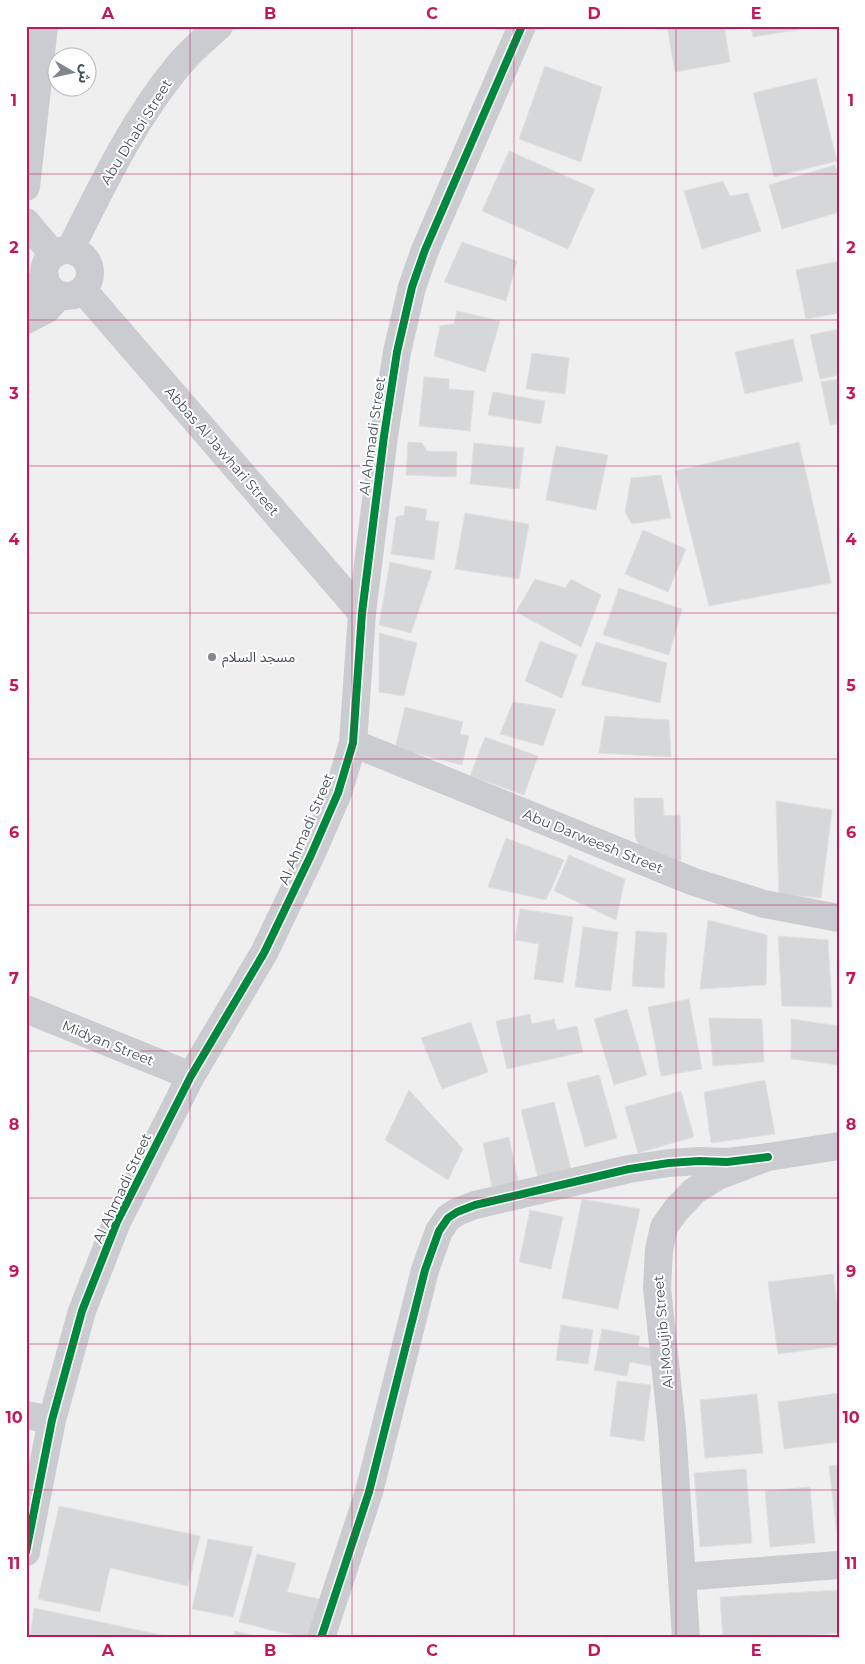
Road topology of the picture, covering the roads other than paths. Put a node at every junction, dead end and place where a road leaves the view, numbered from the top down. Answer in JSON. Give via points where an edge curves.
{"nodes":[{"id":1,"x":44,"y":26,"type":"edge"},
{"id":2,"x":219,"y":26,"type":"edge"},
{"id":3,"x":522,"y":26,"type":"edge"},
{"id":4,"x":26,"y":186,"type":"edge"},
{"id":5,"x":26,"y":222,"type":"edge"},
{"id":6,"x":62,"y":273,"type":"junction"},
{"id":7,"x":26,"y":298,"type":"edge"},
{"id":8,"x":26,"y":320,"type":"edge"},
{"id":9,"x":362,"y":613,"type":"junction"},
{"id":10,"x":353,"y":742,"type":"junction"},
{"id":11,"x":839,"y":918,"type":"edge"},
{"id":12,"x":26,"y":1009,"type":"edge"},
{"id":13,"x":190,"y":1076,"type":"junction"},
{"id":14,"x":839,"y":1146,"type":"edge"},
{"id":15,"x":768,"y":1157,"type":"junction"},
{"id":16,"x":39,"y":1417,"type":"edge"},
{"id":17,"x":26,"y":1552,"type":"edge"},
{"id":18,"x":839,"y":1564,"type":"edge"},
{"id":19,"x":682,"y":1578,"type":"junction"},
{"id":20,"x":321,"y":1638,"type":"edge"},
{"id":21,"x":686,"y":1638,"type":"edge"}],
"edges":[{"from":1,"to":4,"type":"street"},
{"from":2,"to":6,"type":"street","name":"Abu Dhabi Street","via":[[177,66],[158,93],[111,168]]},
{"from":3,"to":9,"type":"street","name":"Al Ahmadi Street","via":[[412,287],[397,352],[384,436]]},
{"from":5,"to":6,"type":"street","name":"Abbas Al Jawhari Street"},
{"from":6,"to":7,"type":"street","name":"Abu Dhabi Street"},
{"from":6,"to":8,"type":"street","name":"Abu Dhabi Street","via":[[47,309]]},
{"from":6,"to":9,"type":"street","name":"Abbas Al Jawhari Street"},
{"from":9,"to":10,"type":"street","name":"Al Ahmadi Street"},
{"from":10,"to":11,"type":"street","name":"Abu Darweesh Street","via":[[694,882],[764,904]]},
{"from":10,"to":13,"type":"street","name":"Al Ahmadi Street","via":[[338,793],[264,953]]},
{"from":12,"to":13,"type":"street","name":"Midyan Street"},
{"from":13,"to":16,"type":"street","name":"Al Ahmadi Street","via":[[117,1222]]},
{"from":14,"to":15,"type":"street","name":"Al-Moujib Street"},
{"from":15,"to":19,"type":"street","name":"Al-Moujib Street","via":[[718,1176],[694,1191],[664,1227],[659,1250],[657,1288],[672,1429]]},
{"from":15,"to":20,"type":"street","via":[[669,1163],[629,1169],[475,1205],[448,1218],[439,1231],[425,1270],[369,1492]]},
{"from":16,"to":17,"type":"street","name":"Al Ahmadi Street"},
{"from":18,"to":19,"type":"street"},
{"from":19,"to":21,"type":"street","name":"Al-Moujib Street"}]}
